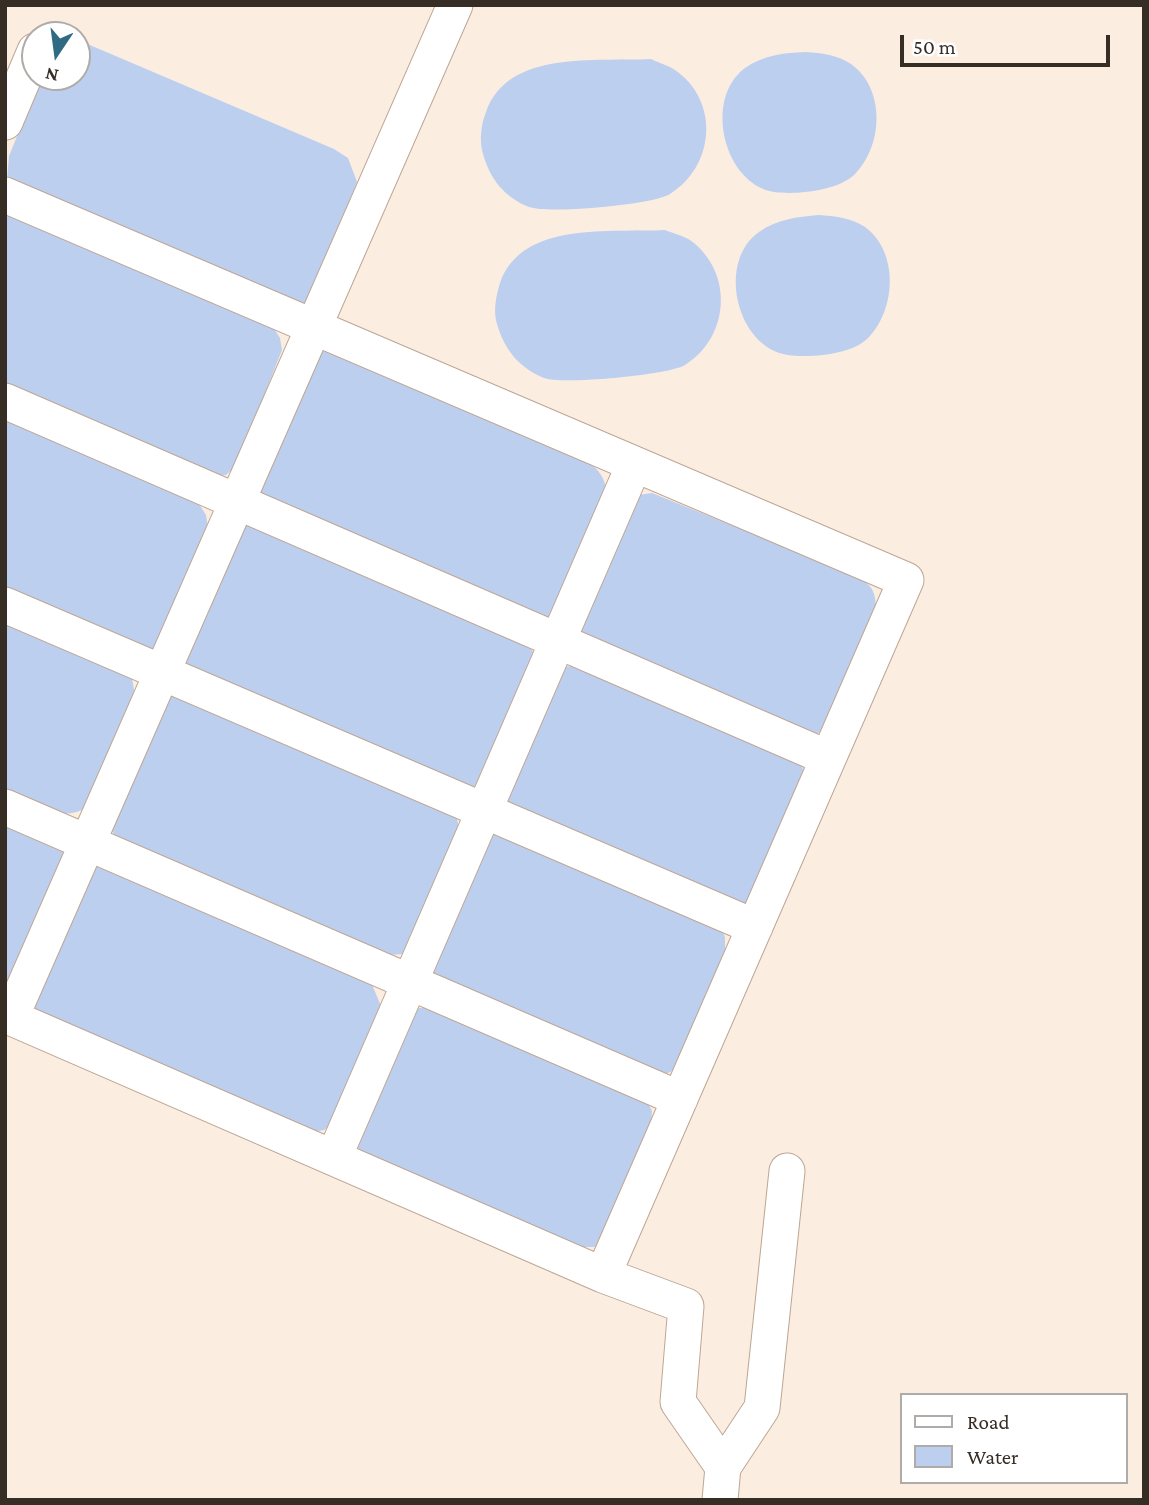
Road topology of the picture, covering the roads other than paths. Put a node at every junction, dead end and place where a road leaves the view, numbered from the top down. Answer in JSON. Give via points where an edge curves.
{"nodes":[{"id":1,"x":455,"y":5,"type":"edge"},
{"id":2,"x":21,"y":85,"type":"edge"},
{"id":3,"x":5,"y":122,"type":"edge"},
{"id":4,"x":5,"y":195,"type":"edge"},
{"id":5,"x":314,"y":327,"type":"junction"},
{"id":6,"x":5,"y":401,"type":"edge"},
{"id":7,"x":634,"y":465,"type":"junction"},
{"id":8,"x":237,"y":502,"type":"junction"},
{"id":9,"x":5,"y":605,"type":"edge"},
{"id":10,"x":558,"y":641,"type":"junction"},
{"id":11,"x":162,"y":672,"type":"junction"},
{"id":12,"x":828,"y":758,"type":"junction"},
{"id":13,"x":5,"y":807,"type":"edge"},
{"id":14,"x":484,"y":810,"type":"junction"},
{"id":15,"x":87,"y":842,"type":"junction"},
{"id":16,"x":755,"y":927,"type":"junction"},
{"id":17,"x":409,"y":982,"type":"junction"},
{"id":18,"x":8,"y":1016,"type":"edge"},
{"id":19,"x":680,"y":1099,"type":"junction"},
{"id":20,"x":334,"y":1157,"type":"junction"},
{"id":21,"x":787,"y":1171,"type":"dead end"},
{"id":22,"x":603,"y":1275,"type":"junction"},
{"id":23,"x":722,"y":1484,"type":"edge"}],
"edges":[{"from":1,"to":5,"type":"lane"},
{"from":2,"to":3,"type":"lane"},
{"from":4,"to":5,"type":"lane"},
{"from":5,"to":7,"type":"lane"},
{"from":5,"to":8,"type":"lane"},
{"from":6,"to":8,"type":"lane"},
{"from":7,"to":10,"type":"lane"},
{"from":7,"to":12,"type":"lane","via":[[906,580]]},
{"from":8,"to":10,"type":"lane"},
{"from":8,"to":11,"type":"lane"},
{"from":9,"to":11,"type":"lane"},
{"from":10,"to":12,"type":"lane"},
{"from":10,"to":14,"type":"lane"},
{"from":11,"to":14,"type":"lane"},
{"from":11,"to":15,"type":"lane"},
{"from":12,"to":16,"type":"lane"},
{"from":13,"to":15,"type":"lane"},
{"from":14,"to":16,"type":"lane"},
{"from":14,"to":17,"type":"lane"},
{"from":15,"to":17,"type":"lane"},
{"from":15,"to":18,"type":"lane"},
{"from":16,"to":19,"type":"lane"},
{"from":17,"to":19,"type":"lane"},
{"from":17,"to":20,"type":"lane"},
{"from":18,"to":20,"type":"lane"},
{"from":19,"to":22,"type":"lane"},
{"from":20,"to":22,"type":"lane"},
{"from":21,"to":23,"type":"lane","via":[[762,1408]]},
{"from":22,"to":23,"type":"lane","via":[[686,1306],[678,1402]]}]}
